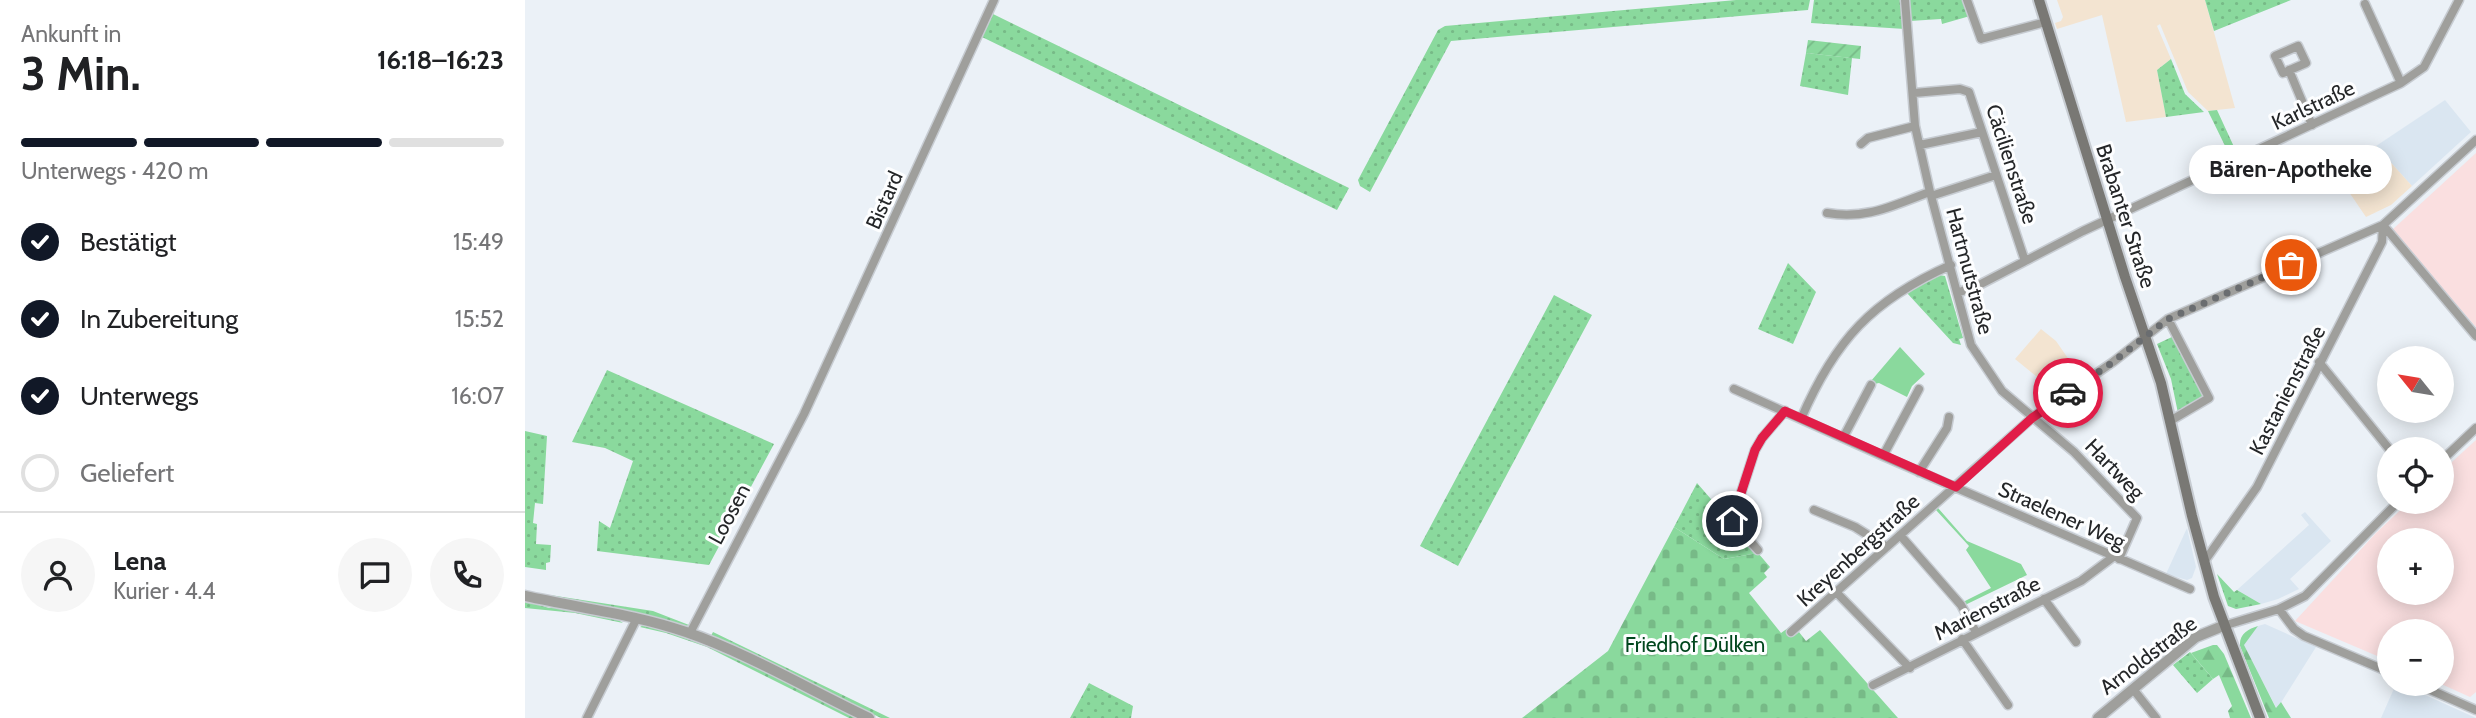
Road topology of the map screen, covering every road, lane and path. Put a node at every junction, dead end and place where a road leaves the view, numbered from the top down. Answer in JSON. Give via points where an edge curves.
{"nodes":[{"id":1,"x":994,"y":0,"type":"edge"},
{"id":2,"x":1906,"y":0,"type":"edge"},
{"id":3,"x":1967,"y":0,"type":"edge"},
{"id":4,"x":2039,"y":0,"type":"edge"},
{"id":5,"x":2459,"y":0,"type":"edge"},
{"id":6,"x":2365,"y":4,"type":"dead end"},
{"id":7,"x":2046,"y":22,"type":"junction"},
{"id":8,"x":2290,"y":70,"type":"dead end"},
{"id":9,"x":2402,"y":83,"type":"junction"},
{"id":10,"x":1914,"y":93,"type":"junction"},
{"id":11,"x":2312,"y":125,"type":"junction"},
{"id":12,"x":1915,"y":126,"type":"junction"},
{"id":13,"x":1982,"y":132,"type":"junction"},
{"id":14,"x":2476,"y":140,"type":"edge"},
{"id":15,"x":1861,"y":144,"type":"dead end"},
{"id":16,"x":1920,"y":145,"type":"junction"},
{"id":17,"x":1996,"y":174,"type":"junction"},
{"id":18,"x":1930,"y":194,"type":"junction"},
{"id":19,"x":1826,"y":213,"type":"dead end"},
{"id":20,"x":2107,"y":220,"type":"junction"},
{"id":21,"x":2383,"y":225,"type":"junction"},
{"id":22,"x":2025,"y":261,"type":"junction"},
{"id":23,"x":1951,"y":265,"type":"junction"},
{"id":24,"x":1957,"y":293,"type":"junction"},
{"id":25,"x":2168,"y":319,"type":"junction"},
{"id":26,"x":2145,"y":336,"type":"junction"},
{"id":27,"x":2476,"y":336,"type":"edge"},
{"id":28,"x":2319,"y":362,"type":"junction"},
{"id":29,"x":1871,"y":385,"type":"dead end"},
{"id":30,"x":1734,"y":388,"type":"dead end"},
{"id":31,"x":1919,"y":389,"type":"dead end"},
{"id":32,"x":1785,"y":411,"type":"junction"},
{"id":33,"x":804,"y":414,"type":"joint"},
{"id":34,"x":1949,"y":417,"type":"dead end"},
{"id":35,"x":2032,"y":418,"type":"junction"},
{"id":36,"x":1801,"y":419,"type":"junction"},
{"id":37,"x":2170,"y":421,"type":"junction"},
{"id":38,"x":2476,"y":428,"type":"edge"},
{"id":39,"x":2380,"y":437,"type":"edge"},
{"id":40,"x":1843,"y":438,"type":"junction"},
{"id":41,"x":2454,"y":449,"type":"edge"},
{"id":42,"x":1883,"y":456,"type":"junction"},
{"id":43,"x":1920,"y":471,"type":"junction"},
{"id":44,"x":1956,"y":487,"type":"junction"},
{"id":45,"x":1814,"y":510,"type":"dead end"},
{"id":46,"x":2385,"y":514,"type":"edge"},
{"id":47,"x":1900,"y":535,"type":"junction"},
{"id":48,"x":1887,"y":547,"type":"junction"},
{"id":49,"x":1758,"y":550,"type":"dead end"},
{"id":50,"x":2116,"y":558,"type":"junction"},
{"id":51,"x":2204,"y":562,"type":"junction"},
{"id":52,"x":2190,"y":589,"type":"dead end"},
{"id":53,"x":1836,"y":593,"type":"junction"},
{"id":54,"x":525,"y":596,"type":"edge"},
{"id":55,"x":2044,"y":599,"type":"junction"},
{"id":56,"x":2279,"y":609,"type":"junction"},
{"id":57,"x":637,"y":618,"type":"junction"},
{"id":58,"x":2223,"y":626,"type":"junction"},
{"id":59,"x":1791,"y":632,"type":"dead end"},
{"id":60,"x":1976,"y":632,"type":"junction"},
{"id":61,"x":690,"y":633,"type":"junction"},
{"id":62,"x":1962,"y":639,"type":"junction"},
{"id":63,"x":2076,"y":642,"type":"dead end"},
{"id":64,"x":1910,"y":667,"type":"junction"},
{"id":65,"x":2377,"y":667,"type":"edge"},
{"id":66,"x":1873,"y":685,"type":"dead end"},
{"id":67,"x":2133,"y":689,"type":"junction"},
{"id":68,"x":2444,"y":696,"type":"edge"},
{"id":69,"x":2008,"y":705,"type":"dead end"},
{"id":70,"x":2476,"y":710,"type":"edge"},
{"id":71,"x":587,"y":718,"type":"edge"},
{"id":72,"x":869,"y":718,"type":"edge"},
{"id":73,"x":2098,"y":718,"type":"edge"},
{"id":74,"x":2156,"y":718,"type":"edge"},
{"id":75,"x":2260,"y":718,"type":"edge"}],
"edges":[{"from":1,"to":33,"type":"street","name":"Bistard"},
{"from":2,"to":10,"type":"street","name":"Hartmutstraße"},
{"from":3,"to":7,"type":"street","via":[[1981,39]]},
{"from":4,"to":7,"type":"main road","name":"Brabanter Straße"},
{"from":5,"to":9,"type":"street","name":"Karlstraße","via":[[2424,66]]},
{"from":6,"to":9,"type":"street"},
{"from":7,"to":20,"type":"main road","name":"Brabanter Straße"},
{"from":8,"to":11,"type":"street"},
{"from":9,"to":11,"type":"street","name":"Karlstraße"},
{"from":10,"to":12,"type":"street","name":"Hartmutstraße"},
{"from":10,"to":13,"type":"street","name":"Cäcilienstraße","via":[[1969,92]]},
{"from":11,"to":20,"type":"street","name":"Karlstraße"},
{"from":12,"to":15,"type":"street"},
{"from":12,"to":16,"type":"street","name":"Hartmutstraße"},
{"from":13,"to":16,"type":"street"},
{"from":13,"to":17,"type":"street","name":"Cäcilienstraße"},
{"from":14,"to":21,"type":"street"},
{"from":16,"to":18,"type":"street","name":"Hartmutstraße"},
{"from":17,"to":18,"type":"street","name":"Hartmutstraße"},
{"from":17,"to":22,"type":"street","name":"Cäcilienstraße"},
{"from":18,"to":19,"type":"street","via":[[1865,215]]},
{"from":18,"to":23,"type":"street","name":"Hartmutstraße"},
{"from":20,"to":22,"type":"street","name":"Karlstraße"},
{"from":20,"to":26,"type":"main road","name":"Brabanter Straße"},
{"from":21,"to":25,"type":"street","name":"Kreyenbergstraße"},
{"from":21,"to":27,"type":"street"},
{"from":21,"to":28,"type":"street","name":"Kastanienstraße","via":[[2382,242]]},
{"from":22,"to":24,"type":"street","name":"Karlstraße"},
{"from":23,"to":24,"type":"street","name":"Hartmutstraße"},
{"from":23,"to":36,"type":"street","via":[[1901,291],[1862,320],[1831,360]]},
{"from":24,"to":35,"type":"street","name":"Hartmutstraße","via":[[1971,345],[2002,391]]},
{"from":25,"to":26,"type":"street","name":"Kreyenbergstraße"},
{"from":25,"to":37,"type":"street","via":[[2209,398]]},
{"from":26,"to":35,"type":"street","name":"Kreyenbergstraße"},
{"from":26,"to":37,"type":"main road","name":"Brabanter Straße"},
{"from":28,"to":39,"type":"street"},
{"from":28,"to":51,"type":"street","name":"Kastanienstraße","via":[[2257,487]]},
{"from":29,"to":40,"type":"street"},
{"from":30,"to":32,"type":"street","name":"Straelener Weg"},
{"from":31,"to":42,"type":"street"},
{"from":32,"to":36,"type":"street","name":"Straelener Weg"},
{"from":32,"to":49,"type":"street","via":[[1755,450],[1732,521]]},
{"from":33,"to":61,"type":"street","name":"Loosen"},
{"from":34,"to":43,"type":"street"},
{"from":35,"to":44,"type":"street","name":"Kreyenbergstraße"},
{"from":35,"to":50,"type":"street","name":"Hartweg","via":[[2074,452],[2137,518]]},
{"from":36,"to":40,"type":"street","name":"Straelener Weg"},
{"from":37,"to":51,"type":"main road","name":"Brabanter Straße"},
{"from":38,"to":41,"type":"street"},
{"from":40,"to":42,"type":"street","name":"Straelener Weg"},
{"from":42,"to":43,"type":"street","name":"Straelener Weg"},
{"from":43,"to":44,"type":"street","name":"Straelener Weg"},
{"from":44,"to":47,"type":"street","name":"Kreyenbergstraße"},
{"from":44,"to":50,"type":"street","name":"Straelener Weg"},
{"from":45,"to":48,"type":"street"},
{"from":46,"to":56,"type":"street","via":[[2320,583]]},
{"from":47,"to":48,"type":"street","name":"Kreyenbergstraße"},
{"from":47,"to":60,"type":"street","via":[[1961,605]]},
{"from":48,"to":53,"type":"street","name":"Kreyenbergstraße"},
{"from":50,"to":52,"type":"street","name":"Straelener Weg"},
{"from":50,"to":55,"type":"street","name":"Marienstraße"},
{"from":51,"to":58,"type":"main road","name":"Brabanter Straße"},
{"from":53,"to":59,"type":"street","name":"Kreyenbergstraße"},
{"from":53,"to":64,"type":"street"},
{"from":54,"to":57,"type":"street"},
{"from":55,"to":60,"type":"street","name":"Marienstraße"},
{"from":55,"to":63,"type":"street"},
{"from":56,"to":58,"type":"street"},
{"from":56,"to":65,"type":"street","via":[[2304,636]]},
{"from":57,"to":61,"type":"street"},
{"from":57,"to":71,"type":"street"},
{"from":58,"to":67,"type":"street","name":"Arnoldstraße","via":[[2196,637]]},
{"from":58,"to":75,"type":"main road","name":"Brabanter Straße"},
{"from":60,"to":62,"type":"street","name":"Marienstraße"},
{"from":61,"to":72,"type":"street"},
{"from":62,"to":64,"type":"street","name":"Marienstraße"},
{"from":62,"to":69,"type":"street"},
{"from":64,"to":66,"type":"street","name":"Marienstraße"},
{"from":67,"to":73,"type":"street","name":"Arnoldstraße"},
{"from":67,"to":74,"type":"street"},
{"from":68,"to":70,"type":"street"}]}
